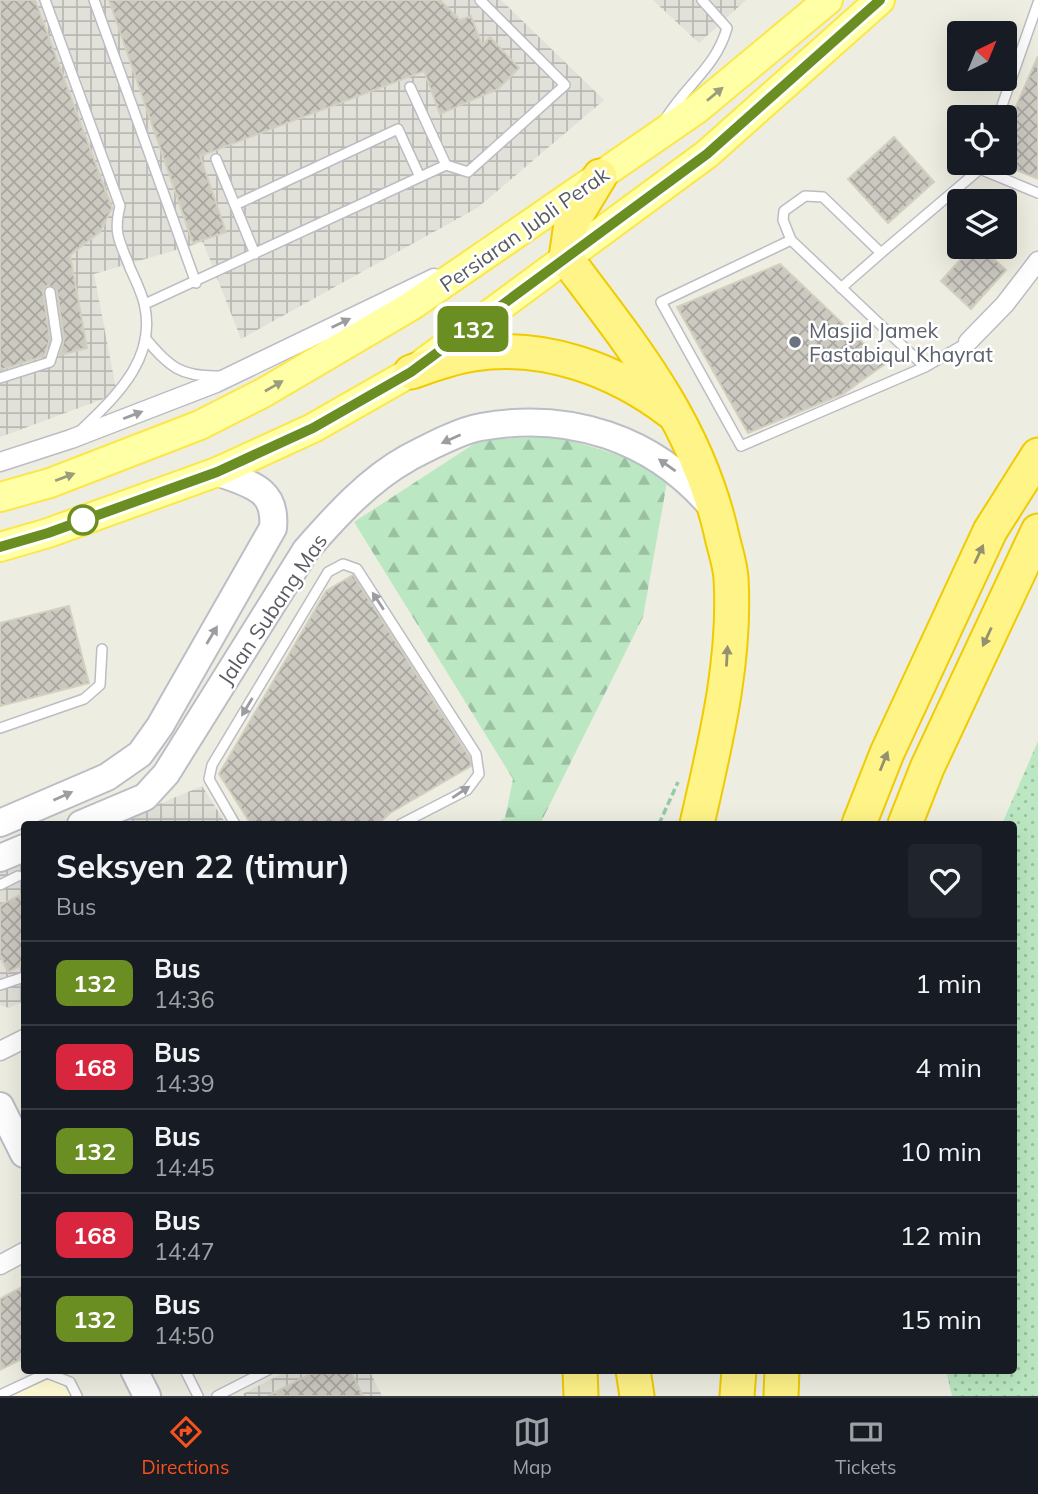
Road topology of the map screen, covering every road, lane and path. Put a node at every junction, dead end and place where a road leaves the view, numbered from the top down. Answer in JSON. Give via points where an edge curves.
{"nodes":[{"id":1,"x":45,"y":0,"type":"edge"},
{"id":2,"x":94,"y":0,"type":"edge"},
{"id":3,"x":480,"y":0,"type":"edge"},
{"id":4,"x":702,"y":0,"type":"edge"},
{"id":5,"x":828,"y":0,"type":"edge"},
{"id":6,"x":880,"y":0,"type":"edge"},
{"id":7,"x":1032,"y":0,"type":"edge"},
{"id":8,"x":1038,"y":4,"type":"edge"},
{"id":9,"x":410,"y":87,"type":"dead end"},
{"id":10,"x":1002,"y":105,"type":"edge"},
{"id":11,"x":652,"y":140,"type":"junction"},
{"id":12,"x":216,"y":159,"type":"dead end"},
{"id":13,"x":446,"y":165,"type":"junction"},
{"id":14,"x":971,"y":175,"type":"edge"},
{"id":15,"x":1000,"y":175,"type":"edge"},
{"id":16,"x":600,"y":176,"type":"junction"},
{"id":17,"x":420,"y":177,"type":"junction"},
{"id":18,"x":1038,"y":193,"type":"edge"},
{"id":19,"x":235,"y":205,"type":"junction"},
{"id":20,"x":791,"y":240,"type":"junction"},
{"id":21,"x":497,"y":247,"type":"junction"},
{"id":22,"x":881,"y":253,"type":"junction"},
{"id":23,"x":255,"y":254,"type":"junction"},
{"id":24,"x":566,"y":258,"type":"junction"},
{"id":25,"x":1038,"y":261,"type":"edge"},
{"id":26,"x":196,"y":283,"type":"junction"},
{"id":27,"x":841,"y":288,"type":"junction"},
{"id":28,"x":50,"y":292,"type":"dead end"},
{"id":29,"x":145,"y":304,"type":"junction"},
{"id":30,"x":145,"y":338,"type":"junction"},
{"id":31,"x":968,"y":342,"type":"joint"},
{"id":32,"x":925,"y":367,"type":"junction"},
{"id":33,"x":411,"y":372,"type":"junction"},
{"id":34,"x":230,"y":376,"type":"junction"},
{"id":35,"x":0,"y":378,"type":"edge"},
{"id":36,"x":679,"y":418,"type":"junction"},
{"id":37,"x":71,"y":439,"type":"junction"},
{"id":38,"x":1038,"y":455,"type":"edge"},
{"id":39,"x":0,"y":462,"type":"edge"},
{"id":40,"x":217,"y":472,"type":"junction"},
{"id":41,"x":0,"y":497,"type":"edge"},
{"id":42,"x":716,"y":511,"type":"junction"},
{"id":43,"x":1038,"y":531,"type":"edge"},
{"id":44,"x":0,"y":547,"type":"edge"},
{"id":45,"x":102,"y":649,"type":"dead end"},
{"id":46,"x":0,"y":728,"type":"edge"},
{"id":47,"x":88,"y":821,"type":"edge"},
{"id":48,"x":233,"y":821,"type":"edge"},
{"id":49,"x":407,"y":821,"type":"edge"},
{"id":50,"x":698,"y":821,"type":"edge"},
{"id":51,"x":860,"y":821,"type":"edge"},
{"id":52,"x":906,"y":821,"type":"edge"},
{"id":53,"x":0,"y":823,"type":"edge"},
{"id":54,"x":21,"y":852,"type":"edge"},
{"id":55,"x":9,"y":867,"type":"edge"},
{"id":56,"x":0,"y":885,"type":"edge"},
{"id":57,"x":21,"y":978,"type":"edge"},
{"id":58,"x":0,"y":985,"type":"edge"},
{"id":59,"x":21,"y":1040,"type":"edge"},
{"id":60,"x":0,"y":1051,"type":"edge"},
{"id":61,"x":0,"y":1106,"type":"edge"},
{"id":62,"x":21,"y":1148,"type":"edge"},
{"id":63,"x":21,"y":1254,"type":"edge"},
{"id":64,"x":0,"y":1265,"type":"edge"},
{"id":65,"x":45,"y":1374,"type":"edge"},
{"id":66,"x":50,"y":1374,"type":"edge"},
{"id":67,"x":136,"y":1374,"type":"edge"},
{"id":68,"x":187,"y":1374,"type":"edge"},
{"id":69,"x":260,"y":1374,"type":"edge"},
{"id":70,"x":580,"y":1374,"type":"edge"},
{"id":71,"x":634,"y":1374,"type":"edge"},
{"id":72,"x":739,"y":1374,"type":"edge"},
{"id":73,"x":782,"y":1374,"type":"edge"},
{"id":74,"x":0,"y":1395,"type":"edge"},
{"id":75,"x":77,"y":1396,"type":"edge"},
{"id":76,"x":147,"y":1396,"type":"edge"},
{"id":77,"x":198,"y":1396,"type":"edge"},
{"id":78,"x":217,"y":1396,"type":"edge"},
{"id":79,"x":581,"y":1396,"type":"edge"},
{"id":80,"x":637,"y":1396,"type":"edge"},
{"id":81,"x":737,"y":1396,"type":"edge"},
{"id":82,"x":781,"y":1396,"type":"edge"}],
"edges":[{"from":1,"to":29,"type":"lane","via":[[120,206],[115,229]]},
{"from":2,"to":26,"type":"lane"},
{"from":3,"to":13,"type":"lane","via":[[565,85],[468,172]]},
{"from":4,"to":11,"type":"lane","via":[[727,28],[721,52],[676,102]]},
{"from":11,"to":5,"type":"main road","name":"Persiaran Jubli Perak","one_way":true,"via":[[697,109]]},
{"from":6,"to":24,"type":"main road","via":[[707,154]]},
{"from":7,"to":8,"type":"lane"},
{"from":8,"to":10,"type":"lane"},
{"from":9,"to":13,"type":"lane"},
{"from":11,"to":16,"type":"main road","name":"Persiaran Jubli Perak"},
{"from":12,"to":19,"type":"lane"},
{"from":13,"to":17,"type":"lane"},
{"from":14,"to":22,"type":"lane"},
{"from":15,"to":18,"type":"lane"},
{"from":16,"to":21,"type":"main road","name":"Persiaran Jubli Perak"},
{"from":16,"to":24,"type":"highway","via":[[571,224]]},
{"from":17,"to":19,"type":"lane","via":[[398,129]]},
{"from":17,"to":23,"type":"lane"},
{"from":19,"to":23,"type":"lane"},
{"from":20,"to":22,"type":"lane","via":[[784,211],[806,196],[823,197]]},
{"from":20,"to":27,"type":"lane"},
{"from":20,"to":32,"type":"lane","via":[[661,302],[741,446]]},
{"from":34,"to":21,"type":"street","one_way":true},
{"from":41,"to":21,"type":"main road","name":"Persiaran Jubli Perak","one_way":true,"via":[[200,425],[411,306]]},
{"from":22,"to":27,"type":"lane"},
{"from":23,"to":26,"type":"lane"},
{"from":24,"to":33,"type":"main road"},
{"from":24,"to":36,"type":"highway","via":[[652,373]]},
{"from":25,"to":31,"type":"street"},
{"from":26,"to":29,"type":"lane"},
{"from":27,"to":32,"type":"lane"},
{"from":28,"to":35,"type":"lane","via":[[57,340],[50,362]]},
{"from":29,"to":30,"type":"lane"},
{"from":30,"to":34,"type":"lane","via":[[168,365],[192,377]]},
{"from":30,"to":37,"type":"lane","via":[[138,367],[119,394]]},
{"from":31,"to":32,"type":"lane"},
{"from":33,"to":36,"type":"highway","via":[[476,353],[549,354],[624,383]]},
{"from":33,"to":40,"type":"main road","via":[[313,428]]},
{"from":37,"to":34,"type":"street","one_way":true},
{"from":36,"to":42,"type":"highway"},
{"from":37,"to":39,"type":"street"},
{"from":51,"to":38,"type":"highway","one_way":true,"via":[[990,531]]},
{"from":40,"to":44,"type":"main road"},
{"from":53,"to":40,"type":"street","name":"Jalan Subang Mas","one_way":true,"via":[[107,776],[140,754],[160,726],[274,528],[275,510],[267,495]]},
{"from":42,"to":47,"type":"street","name":"Jalan Subang Mas","one_way":true,"via":[[681,474],[655,457],[580,425],[479,427],[407,459],[364,491],[306,550],[166,774],[145,797]]},
{"from":50,"to":42,"type":"highway","one_way":true,"via":[[725,696],[731,577]]},
{"from":43,"to":52,"type":"highway","one_way":true},
{"from":45,"to":46,"type":"lane","via":[[100,685],[84,699]]},
{"from":49,"to":48,"type":"lane","one_way":true,"via":[[467,790],[479,774],[476,754],[357,569],[343,564],[328,572],[212,765],[209,779]]},
{"from":54,"to":55,"type":"street"},
{"from":55,"to":56,"type":"lane"},
{"from":57,"to":58,"type":"lane"},
{"from":59,"to":60,"type":"street"},
{"from":61,"to":62,"type":"street"},
{"from":63,"to":64,"type":"street"},
{"from":65,"to":74,"type":"lane"},
{"from":66,"to":75,"type":"lane","via":[[70,1382]]},
{"from":67,"to":76,"type":"street"},
{"from":68,"to":77,"type":"lane"},
{"from":69,"to":78,"type":"lane"},
{"from":70,"to":79,"type":"highway"},
{"from":71,"to":80,"type":"highway"},
{"from":72,"to":81,"type":"highway"},
{"from":73,"to":82,"type":"highway"}]}
